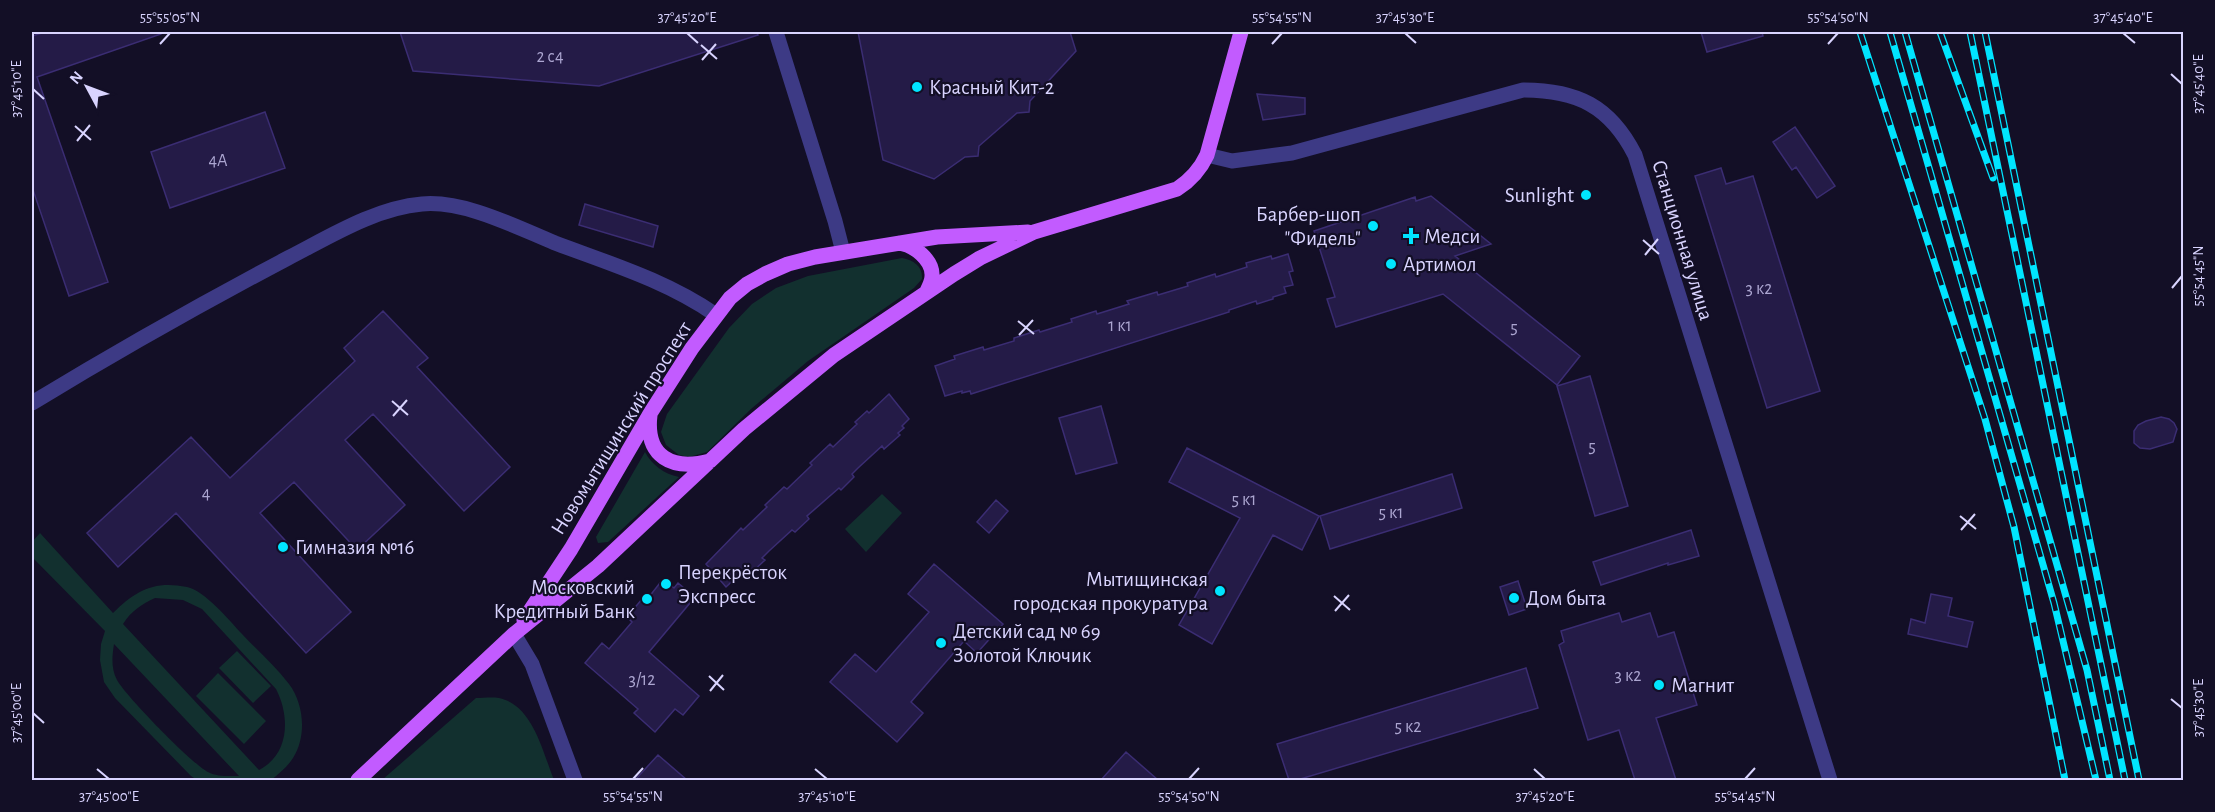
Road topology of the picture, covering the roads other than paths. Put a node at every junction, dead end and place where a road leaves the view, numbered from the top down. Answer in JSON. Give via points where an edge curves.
{"nodes":[{"id":1,"x":776,"y":32,"type":"edge"},
{"id":2,"x":1241,"y":32,"type":"edge"},
{"id":3,"x":1207,"y":155,"type":"junction"},
{"id":4,"x":1034,"y":232,"type":"junction"},
{"id":5,"x":894,"y":243,"type":"junction"},
{"id":6,"x":843,"y":252,"type":"junction"},
{"id":7,"x":927,"y":291,"type":"junction"},
{"id":8,"x":716,"y":315,"type":"junction"},
{"id":9,"x":32,"y":403,"type":"edge"},
{"id":10,"x":651,"y":412,"type":"junction"},
{"id":11,"x":710,"y":461,"type":"junction"},
{"id":12,"x":514,"y":634,"type":"junction"},
{"id":13,"x":358,"y":780,"type":"edge"},
{"id":14,"x":575,"y":780,"type":"edge"},
{"id":15,"x":1830,"y":780,"type":"edge"}],
"edges":[{"from":1,"to":6,"type":"street"},
{"from":2,"to":3,"type":"main road"},
{"from":3,"to":4,"type":"main road","name":"Новомытищинский проспект","via":[[1197,172],[1177,189]]},
{"from":3,"to":15,"type":"street","name":"Станционная улица","via":[[1246,161],[1292,153],[1523,90],[1568,95],[1613,120],[1635,155]]},
{"from":4,"to":5,"type":"main road","name":"Новомытищинский проспект"},
{"from":4,"to":7,"type":"main road","name":"Новомытищинский проспект","via":[[980,258]]},
{"from":5,"to":6,"type":"main road","name":"Новомытищинский проспект"},
{"from":5,"to":7,"type":"main road","via":[[916,249],[924,257],[932,277]]},
{"from":6,"to":8,"type":"main road","name":"Новомытищинский проспект","via":[[788,264],[765,274],[730,298]]},
{"from":7,"to":11,"type":"main road","name":"Новомытищинский проспект","via":[[799,382]]},
{"from":8,"to":9,"type":"street","via":[[664,284],[475,212],[422,204],[384,213],[312,246]]},
{"from":8,"to":10,"type":"main road","name":"Новомытищинский проспект"},
{"from":10,"to":11,"type":"main road","via":[[650,438],[665,458],[679,464]]},
{"from":10,"to":12,"type":"main road","name":"Новомытищинский проспект","via":[[571,549]]},
{"from":11,"to":12,"type":"main road","name":"Новомытищинский проспект","via":[[598,566]]},
{"from":12,"to":13,"type":"main road","name":"Новомытищинский проспект"},
{"from":12,"to":14,"type":"street","via":[[532,664]]}]}
